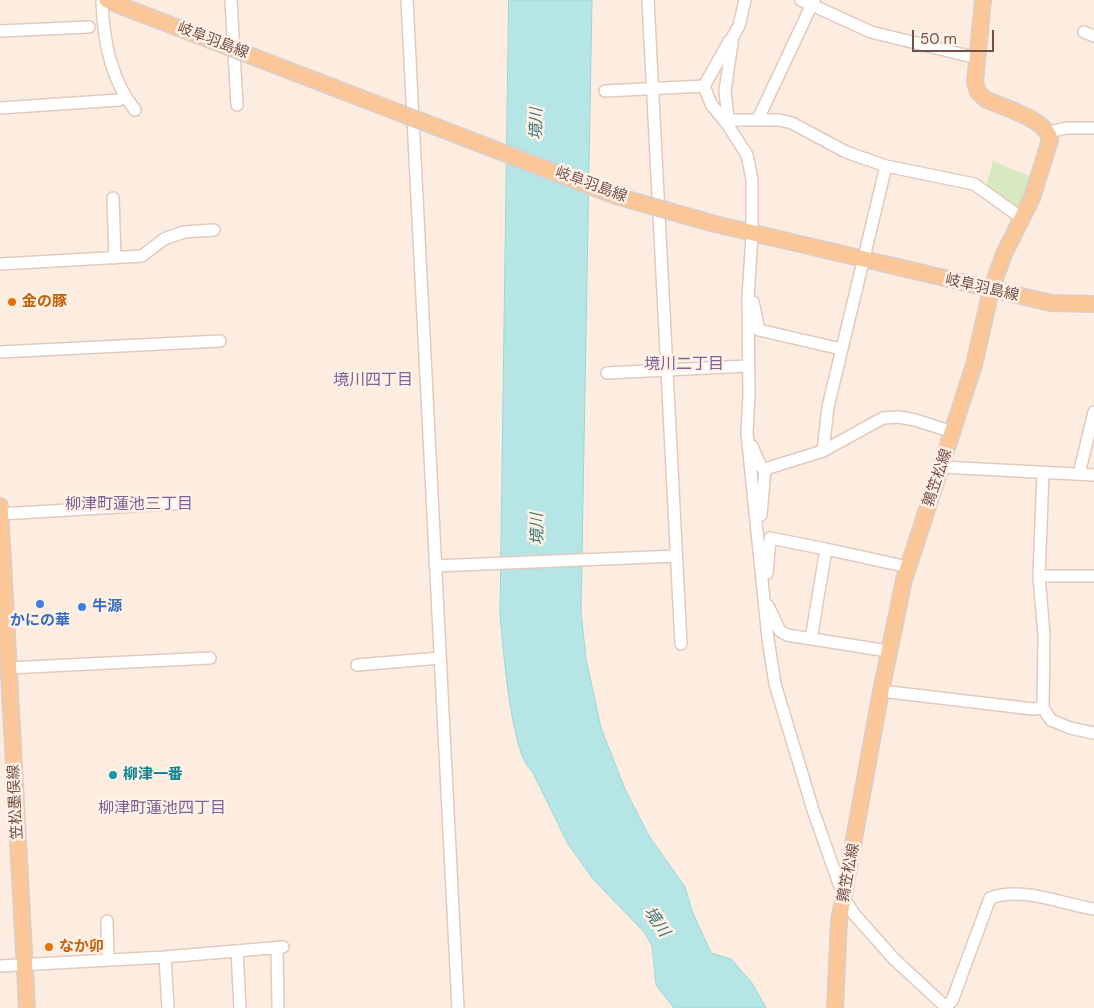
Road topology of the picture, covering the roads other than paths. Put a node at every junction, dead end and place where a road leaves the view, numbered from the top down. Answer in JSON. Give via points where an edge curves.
{"nodes":[{"id":1,"x":102,"y":0,"type":"edge"},
{"id":2,"x":231,"y":0,"type":"edge"},
{"id":3,"x":407,"y":0,"type":"edge"},
{"id":4,"x":648,"y":0,"type":"edge"},
{"id":5,"x":738,"y":0,"type":"edge"},
{"id":6,"x":744,"y":0,"type":"edge"},
{"id":7,"x":801,"y":0,"type":"edge"},
{"id":8,"x":982,"y":0,"type":"edge"},
{"id":9,"x":113,"y":2,"type":"edge"},
{"id":10,"x":813,"y":2,"type":"edge"},
{"id":11,"x":89,"y":27,"type":"dead end"},
{"id":12,"x":0,"y":31,"type":"edge"},
{"id":13,"x":733,"y":36,"type":"junction"},
{"id":14,"x":977,"y":58,"type":"junction"},
{"id":15,"x":704,"y":86,"type":"junction"},
{"id":16,"x":652,"y":89,"type":"junction"},
{"id":17,"x":604,"y":91,"type":"dead end"},
{"id":18,"x":124,"y":97,"type":"junction"},
{"id":19,"x":237,"y":105,"type":"dead end"},
{"id":20,"x":0,"y":108,"type":"edge"},
{"id":21,"x":135,"y":110,"type":"dead end"},
{"id":22,"x":758,"y":119,"type":"junction"},
{"id":23,"x":728,"y":122,"type":"junction"},
{"id":24,"x":1094,"y":128,"type":"edge"},
{"id":25,"x":1049,"y":132,"type":"junction"},
{"id":26,"x":886,"y":166,"type":"junction"},
{"id":27,"x":113,"y":198,"type":"dead end"},
{"id":28,"x":1023,"y":219,"type":"junction"},
{"id":29,"x":214,"y":230,"type":"dead end"},
{"id":30,"x":752,"y":235,"type":"junction"},
{"id":31,"x":115,"y":258,"type":"junction"},
{"id":32,"x":864,"y":260,"type":"junction"},
{"id":33,"x":0,"y":264,"type":"edge"},
{"id":34,"x":991,"y":290,"type":"junction"},
{"id":35,"x":748,"y":298,"type":"junction"},
{"id":36,"x":1094,"y":304,"type":"edge"},
{"id":37,"x":220,"y":341,"type":"dead end"},
{"id":38,"x":841,"y":349,"type":"junction"},
{"id":39,"x":0,"y":352,"type":"edge"},
{"id":40,"x":747,"y":366,"type":"junction"},
{"id":41,"x":666,"y":369,"type":"junction"},
{"id":42,"x":607,"y":373,"type":"dead end"},
{"id":43,"x":1094,"y":412,"type":"edge"},
{"id":44,"x":953,"y":432,"type":"junction"},
{"id":45,"x":747,"y":433,"type":"junction"},
{"id":46,"x":823,"y":451,"type":"junction"},
{"id":47,"x":942,"y":468,"type":"junction"},
{"id":48,"x":765,"y":469,"type":"junction"},
{"id":49,"x":1043,"y":473,"type":"junction"},
{"id":50,"x":1079,"y":474,"type":"junction"},
{"id":51,"x":1094,"y":475,"type":"edge"},
{"id":52,"x":186,"y":502,"type":"dead end"},
{"id":53,"x":0,"y":506,"type":"edge"},
{"id":54,"x":0,"y":514,"type":"edge"},
{"id":55,"x":757,"y":529,"type":"junction"},
{"id":56,"x":826,"y":550,"type":"junction"},
{"id":57,"x":676,"y":556,"type":"junction"},
{"id":58,"x":435,"y":566,"type":"junction"},
{"id":59,"x":908,"y":567,"type":"junction"},
{"id":60,"x":1040,"y":576,"type":"junction"},
{"id":61,"x":1094,"y":576,"type":"edge"},
{"id":62,"x":763,"y":589,"type":"junction"},
{"id":63,"x":764,"y":602,"type":"junction"},
{"id":64,"x":811,"y":639,"type":"junction"},
{"id":65,"x":680,"y":644,"type":"dead end"},
{"id":66,"x":888,"y":651,"type":"junction"},
{"id":67,"x":210,"y":658,"type":"dead end"},
{"id":68,"x":440,"y":658,"type":"junction"},
{"id":69,"x":5,"y":663,"type":"edge"},
{"id":70,"x":357,"y":665,"type":"dead end"},
{"id":71,"x":881,"y":690,"type":"junction"},
{"id":72,"x":1043,"y":708,"type":"junction"},
{"id":73,"x":1094,"y":733,"type":"edge"},
{"id":74,"x":844,"y":898,"type":"junction"},
{"id":75,"x":1094,"y":909,"type":"edge"},
{"id":76,"x":107,"y":921,"type":"dead end"},
{"id":77,"x":237,"y":951,"type":"junction"},
{"id":78,"x":165,"y":957,"type":"junction"},
{"id":79,"x":108,"y":960,"type":"junction"},
{"id":80,"x":25,"y":964,"type":"junction"},
{"id":81,"x":0,"y":966,"type":"edge"},
{"id":82,"x":278,"y":1006,"type":"dead end"},
{"id":83,"x":27,"y":1008,"type":"edge"},
{"id":84,"x":168,"y":1008,"type":"edge"},
{"id":85,"x":240,"y":1008,"type":"edge"},
{"id":86,"x":458,"y":1008,"type":"edge"},
{"id":87,"x":835,"y":1008,"type":"edge"},
{"id":88,"x":946,"y":1008,"type":"edge"}],
"edges":[{"from":1,"to":18,"type":"street","via":[[113,71]]},
{"from":2,"to":19,"type":"street"},
{"from":3,"to":58,"type":"street"},
{"from":4,"to":16,"type":"street"},
{"from":5,"to":13,"type":"street"},
{"from":6,"to":13,"type":"street","via":[[739,26]]},
{"from":7,"to":10,"type":"street"},
{"from":8,"to":14,"type":"main road"},
{"from":9,"to":30,"type":"main road","name":"岐阜羽島線","bridge":true,"via":[[616,196]]},
{"from":10,"to":14,"type":"street","via":[[872,32]]},
{"from":10,"to":22,"type":"street"},
{"from":11,"to":12,"type":"street"},
{"from":13,"to":15,"type":"street"},
{"from":13,"to":23,"type":"street","via":[[726,92]]},
{"from":14,"to":25,"type":"main road","via":[[975,82],[984,99],[1042,124]]},
{"from":15,"to":16,"type":"street"},
{"from":15,"to":23,"type":"street","via":[[711,104]]},
{"from":16,"to":17,"type":"street"},
{"from":16,"to":41,"type":"street"},
{"from":18,"to":20,"type":"street","via":[[119,100]]},
{"from":18,"to":21,"type":"street"},
{"from":22,"to":23,"type":"street"},
{"from":22,"to":26,"type":"street","via":[[792,123],[846,152]]},
{"from":23,"to":30,"type":"street","via":[[747,155],[752,179]]},
{"from":24,"to":25,"type":"street"},
{"from":25,"to":28,"type":"main road","name":"鶉笠松線","via":[[1050,140]]},
{"from":26,"to":28,"type":"street","via":[[974,184]]},
{"from":26,"to":32,"type":"street"},
{"from":27,"to":31,"type":"street"},
{"from":28,"to":34,"type":"main road","name":"鶉笠松線","via":[[1004,254]]},
{"from":29,"to":31,"type":"street","via":[[184,232],[164,240],[142,256]]},
{"from":30,"to":32,"type":"main road","name":"岐阜羽島線"},
{"from":30,"to":35,"type":"street"},
{"from":31,"to":33,"type":"street"},
{"from":32,"to":34,"type":"main road","name":"岐阜羽島線"},
{"from":32,"to":38,"type":"street"},
{"from":34,"to":36,"type":"main road","name":"岐阜羽島線","via":[[1051,303]]},
{"from":34,"to":44,"type":"main road","name":"鶉笠松線","via":[[974,365]]},
{"from":35,"to":38,"type":"street","via":[[753,300],[759,330]]},
{"from":35,"to":40,"type":"street"},
{"from":37,"to":39,"type":"street"},
{"from":38,"to":46,"type":"street","via":[[828,407]]},
{"from":40,"to":41,"type":"street"},
{"from":40,"to":45,"type":"street"},
{"from":41,"to":42,"type":"street"},
{"from":41,"to":57,"type":"street"},
{"from":43,"to":50,"type":"street"},
{"from":44,"to":46,"type":"street","via":[[915,420],[883,418]]},
{"from":44,"to":47,"type":"main road","name":"鶉笠松線"},
{"from":45,"to":48,"type":"street","via":[[758,461]]},
{"from":45,"to":55,"type":"street"},
{"from":46,"to":48,"type":"street"},
{"from":47,"to":49,"type":"street"},
{"from":47,"to":59,"type":"main road","name":"鶉笠松線"},
{"from":48,"to":55,"type":"street","via":[[761,529]]},
{"from":49,"to":50,"type":"street"},
{"from":49,"to":60,"type":"street"},
{"from":50,"to":51,"type":"street"},
{"from":52,"to":54,"type":"street"},
{"from":53,"to":54,"type":"main road","name":"笠松墨俣線"},
{"from":54,"to":69,"type":"main road","name":"笠松墨俣線"},
{"from":55,"to":62,"type":"street"},
{"from":56,"to":59,"type":"street"},
{"from":56,"to":62,"type":"street","via":[[770,538]]},
{"from":56,"to":64,"type":"street"},
{"from":57,"to":58,"type":"street"},
{"from":57,"to":65,"type":"street"},
{"from":58,"to":68,"type":"street"},
{"from":59,"to":66,"type":"main road","name":"鶉笠松線"},
{"from":60,"to":61,"type":"street"},
{"from":60,"to":72,"type":"street","via":[[1044,635]]},
{"from":62,"to":63,"type":"street"},
{"from":63,"to":64,"type":"street","via":[[780,631]]},
{"from":63,"to":74,"type":"street","via":[[775,684]]},
{"from":64,"to":66,"type":"street"},
{"from":66,"to":71,"type":"main road","name":"鶉笠松線"},
{"from":67,"to":69,"type":"street"},
{"from":68,"to":70,"type":"street"},
{"from":68,"to":86,"type":"street"},
{"from":69,"to":80,"type":"main road","name":"笠松墨俣線"},
{"from":71,"to":72,"type":"street","via":[[1033,710]]},
{"from":71,"to":74,"type":"main road","name":"鶉笠松線"},
{"from":72,"to":73,"type":"street","via":[[1051,720]]},
{"from":74,"to":87,"type":"main road","name":"鶉笠松線","via":[[838,937]]},
{"from":74,"to":88,"type":"street","via":[[894,959]]},
{"from":75,"to":88,"type":"street","via":[[1047,897],[998,895],[990,898],[952,1002]]},
{"from":76,"to":79,"type":"street"},
{"from":77,"to":78,"type":"street"},
{"from":77,"to":82,"type":"street","via":[[280,948]]},
{"from":77,"to":85,"type":"street"},
{"from":78,"to":79,"type":"street"},
{"from":78,"to":84,"type":"street"},
{"from":79,"to":80,"type":"street"},
{"from":80,"to":81,"type":"street"},
{"from":80,"to":83,"type":"main road","name":"笠松墨俣線"}]}
